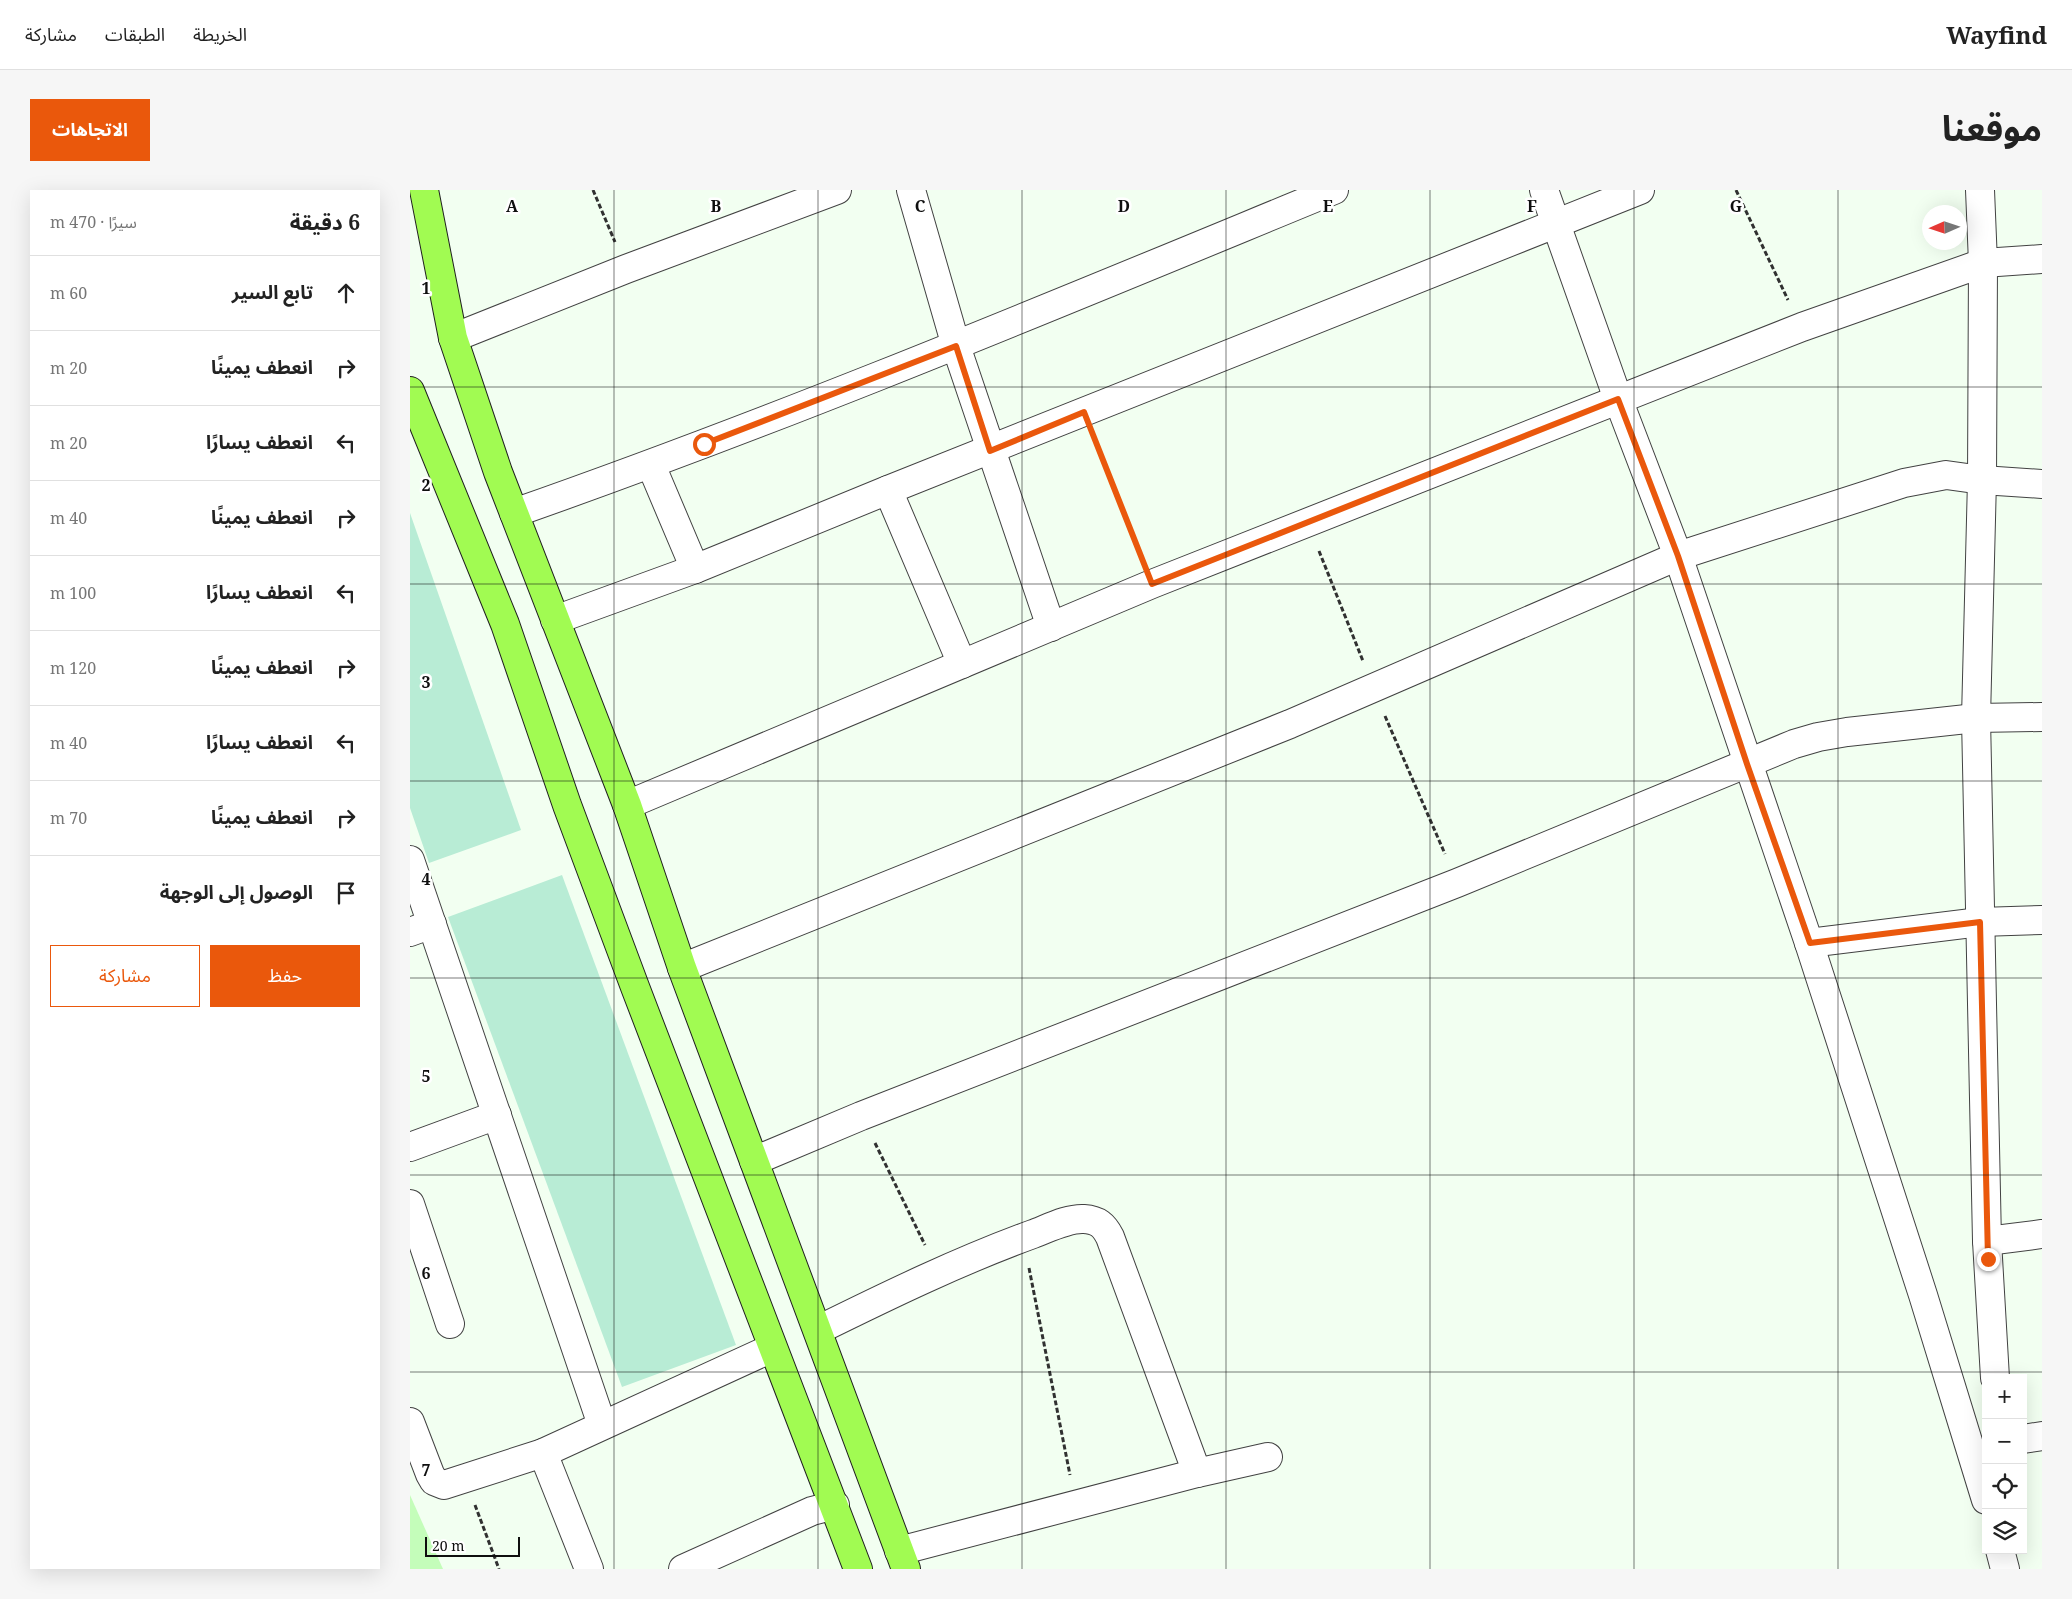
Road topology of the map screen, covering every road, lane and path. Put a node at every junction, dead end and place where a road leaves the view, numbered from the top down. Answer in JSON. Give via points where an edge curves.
{"nodes":[{"id":1,"x":424,"y":190,"type":"edge"},
{"id":2,"x":592,"y":190,"type":"edge"},
{"id":3,"x":838,"y":190,"type":"edge"},
{"id":4,"x":911,"y":190,"type":"edge"},
{"id":5,"x":1334,"y":190,"type":"edge"},
{"id":6,"x":1544,"y":190,"type":"edge"},
{"id":7,"x":1640,"y":190,"type":"edge"},
{"id":8,"x":1736,"y":190,"type":"edge"},
{"id":9,"x":1980,"y":190,"type":"edge"},
{"id":10,"x":1555,"y":225,"type":"junction"},
{"id":11,"x":2042,"y":259,"type":"edge"},
{"id":12,"x":1983,"y":263,"type":"junction"},
{"id":13,"x":626,"y":270,"type":"junction"},
{"id":14,"x":1802,"y":327,"type":"junction"},
{"id":15,"x":453,"y":338,"type":"junction"},
{"id":16,"x":956,"y":346,"type":"junction"},
{"id":17,"x":410,"y":391,"type":"edge"},
{"id":18,"x":1618,"y":399,"type":"junction"},
{"id":19,"x":1084,"y":412,"type":"junction"},
{"id":20,"x":990,"y":451,"type":"junction"},
{"id":21,"x":651,"y":465,"type":"junction"},
{"id":22,"x":1982,"y":480,"type":"junction"},
{"id":23,"x":2042,"y":484,"type":"edge"},
{"id":24,"x":888,"y":490,"type":"junction"},
{"id":25,"x":514,"y":513,"type":"junction"},
{"id":26,"x":1678,"y":556,"type":"junction"},
{"id":27,"x":695,"y":569,"type":"junction"},
{"id":28,"x":1152,"y":584,"type":"junction"},
{"id":29,"x":555,"y":620,"type":"junction"},
{"id":30,"x":1051,"y":627,"type":"junction"},
{"id":31,"x":962,"y":664,"type":"junction"},
{"id":32,"x":2042,"y":717,"type":"edge"},
{"id":33,"x":1976,"y":718,"type":"junction"},
{"id":34,"x":1747,"y":764,"type":"junction"},
{"id":35,"x":627,"y":805,"type":"junction"},
{"id":36,"x":410,"y":860,"type":"edge"},
{"id":37,"x":2042,"y":920,"type":"edge"},
{"id":38,"x":1980,"y":922,"type":"junction"},
{"id":39,"x":421,"y":928,"type":"edge"},
{"id":40,"x":1810,"y":943,"type":"junction"},
{"id":41,"x":682,"y":968,"type":"junction"},
{"id":42,"x":497,"y":1115,"type":"junction"},
{"id":43,"x":862,"y":1116,"type":"junction"},
{"id":44,"x":410,"y":1146,"type":"edge"},
{"id":45,"x":754,"y":1161,"type":"junction"},
{"id":46,"x":410,"y":1204,"type":"edge"},
{"id":47,"x":2042,"y":1234,"type":"edge"},
{"id":48,"x":1023,"y":1238,"type":"junction"},
{"id":49,"x":1987,"y":1241,"type":"junction"},
{"id":50,"x":938,"y":1271,"type":"junction"},
{"id":51,"x":450,"y":1324,"type":"dead end"},
{"id":52,"x":818,"y":1330,"type":"junction"},
{"id":53,"x":772,"y":1348,"type":"junction"},
{"id":54,"x":1996,"y":1374,"type":"edge"},
{"id":55,"x":410,"y":1422,"type":"edge"},
{"id":56,"x":602,"y":1425,"type":"junction"},
{"id":57,"x":2042,"y":1436,"type":"edge"},
{"id":58,"x":2027,"y":1438,"type":"edge"},
{"id":59,"x":1978,"y":1447,"type":"edge"},
{"id":60,"x":416,"y":1454,"type":"edge"},
{"id":61,"x":543,"y":1454,"type":"junction"},
{"id":62,"x":1268,"y":1458,"type":"dead end"},
{"id":63,"x":1197,"y":1473,"type":"junction"},
{"id":64,"x":1982,"y":1474,"type":"edge"},
{"id":65,"x":465,"y":1479,"type":"junction"},
{"id":66,"x":1076,"y":1504,"type":"junction"},
{"id":67,"x":835,"y":1505,"type":"junction"},
{"id":68,"x":2001,"y":1554,"type":"edge"},
{"id":69,"x":902,"y":1560,"type":"edge"},
{"id":70,"x":499,"y":1569,"type":"edge"},
{"id":71,"x":589,"y":1569,"type":"edge"},
{"id":72,"x":683,"y":1569,"type":"edge"},
{"id":73,"x":858,"y":1569,"type":"edge"},
{"id":74,"x":2004,"y":1569,"type":"edge"}],
"edges":[{"from":1,"to":15,"type":"highway"},
{"from":2,"to":13,"type":"path"},
{"from":3,"to":13,"type":"street"},
{"from":4,"to":16,"type":"street"},
{"from":5,"to":16,"type":"street"},
{"from":6,"to":10,"type":"street"},
{"from":7,"to":10,"type":"street"},
{"from":8,"to":14,"type":"path"},
{"from":9,"to":12,"type":"street"},
{"from":10,"to":18,"type":"street"},
{"from":10,"to":19,"type":"street"},
{"from":11,"to":12,"type":"street"},
{"from":12,"to":14,"type":"street"},
{"from":12,"to":22,"type":"street"},
{"from":13,"to":15,"type":"street"},
{"from":14,"to":18,"type":"street"},
{"from":15,"to":25,"type":"highway"},
{"from":16,"to":20,"type":"street"},
{"from":16,"to":21,"type":"street"},
{"from":17,"to":53,"type":"highway","via":[[505,624],[594,878]]},
{"from":18,"to":26,"type":"street"},
{"from":18,"to":28,"type":"street"},
{"from":19,"to":20,"type":"street"},
{"from":19,"to":28,"type":"path"},
{"from":20,"to":24,"type":"street"},
{"from":20,"to":30,"type":"street"},
{"from":21,"to":25,"type":"street"},
{"from":21,"to":27,"type":"street"},
{"from":22,"to":23,"type":"street"},
{"from":22,"to":26,"type":"street","via":[[1946,475],[1904,483]]},
{"from":22,"to":33,"type":"street"},
{"from":24,"to":27,"type":"street"},
{"from":24,"to":31,"type":"street"},
{"from":25,"to":29,"type":"highway"},
{"from":26,"to":34,"type":"street"},
{"from":26,"to":41,"type":"street","via":[[1290,724]]},
{"from":27,"to":29,"type":"street"},
{"from":28,"to":30,"type":"street"},
{"from":29,"to":35,"type":"highway"},
{"from":30,"to":31,"type":"street"},
{"from":31,"to":35,"type":"street"},
{"from":32,"to":33,"type":"street"},
{"from":33,"to":34,"type":"street","via":[[1818,737]]},
{"from":33,"to":38,"type":"street"},
{"from":34,"to":40,"type":"street"},
{"from":34,"to":43,"type":"street","via":[[1457,883]]},
{"from":35,"to":41,"type":"highway"},
{"from":36,"to":39,"type":"street"},
{"from":37,"to":38,"type":"street"},
{"from":38,"to":40,"type":"street"},
{"from":38,"to":49,"type":"street"},
{"from":39,"to":42,"type":"street"},
{"from":40,"to":59,"type":"street"},
{"from":41,"to":45,"type":"highway"},
{"from":42,"to":44,"type":"street"},
{"from":42,"to":56,"type":"street"},
{"from":43,"to":45,"type":"street"},
{"from":43,"to":50,"type":"path"},
{"from":45,"to":52,"type":"highway"},
{"from":46,"to":51,"type":"street"},
{"from":47,"to":49,"type":"street"},
{"from":48,"to":50,"type":"street"},
{"from":48,"to":63,"type":"street","via":[[1082,1218],[1104,1225]]},
{"from":48,"to":66,"type":"path"},
{"from":49,"to":54,"type":"street"},
{"from":50,"to":52,"type":"street"},
{"from":52,"to":69,"type":"highway"},
{"from":53,"to":56,"type":"street"},
{"from":53,"to":67,"type":"highway"},
{"from":55,"to":60,"type":"street"},
{"from":56,"to":61,"type":"street"},
{"from":57,"to":58,"type":"street"},
{"from":59,"to":64,"type":"street"},
{"from":60,"to":65,"type":"street","via":[[439,1484]]},
{"from":61,"to":65,"type":"street"},
{"from":61,"to":71,"type":"street"},
{"from":62,"to":63,"type":"street"},
{"from":63,"to":66,"type":"street"},
{"from":65,"to":70,"type":"path"},
{"from":66,"to":69,"type":"street"},
{"from":67,"to":72,"type":"street","via":[[812,1510]]},
{"from":67,"to":73,"type":"highway"},
{"from":68,"to":74,"type":"street"}]}
